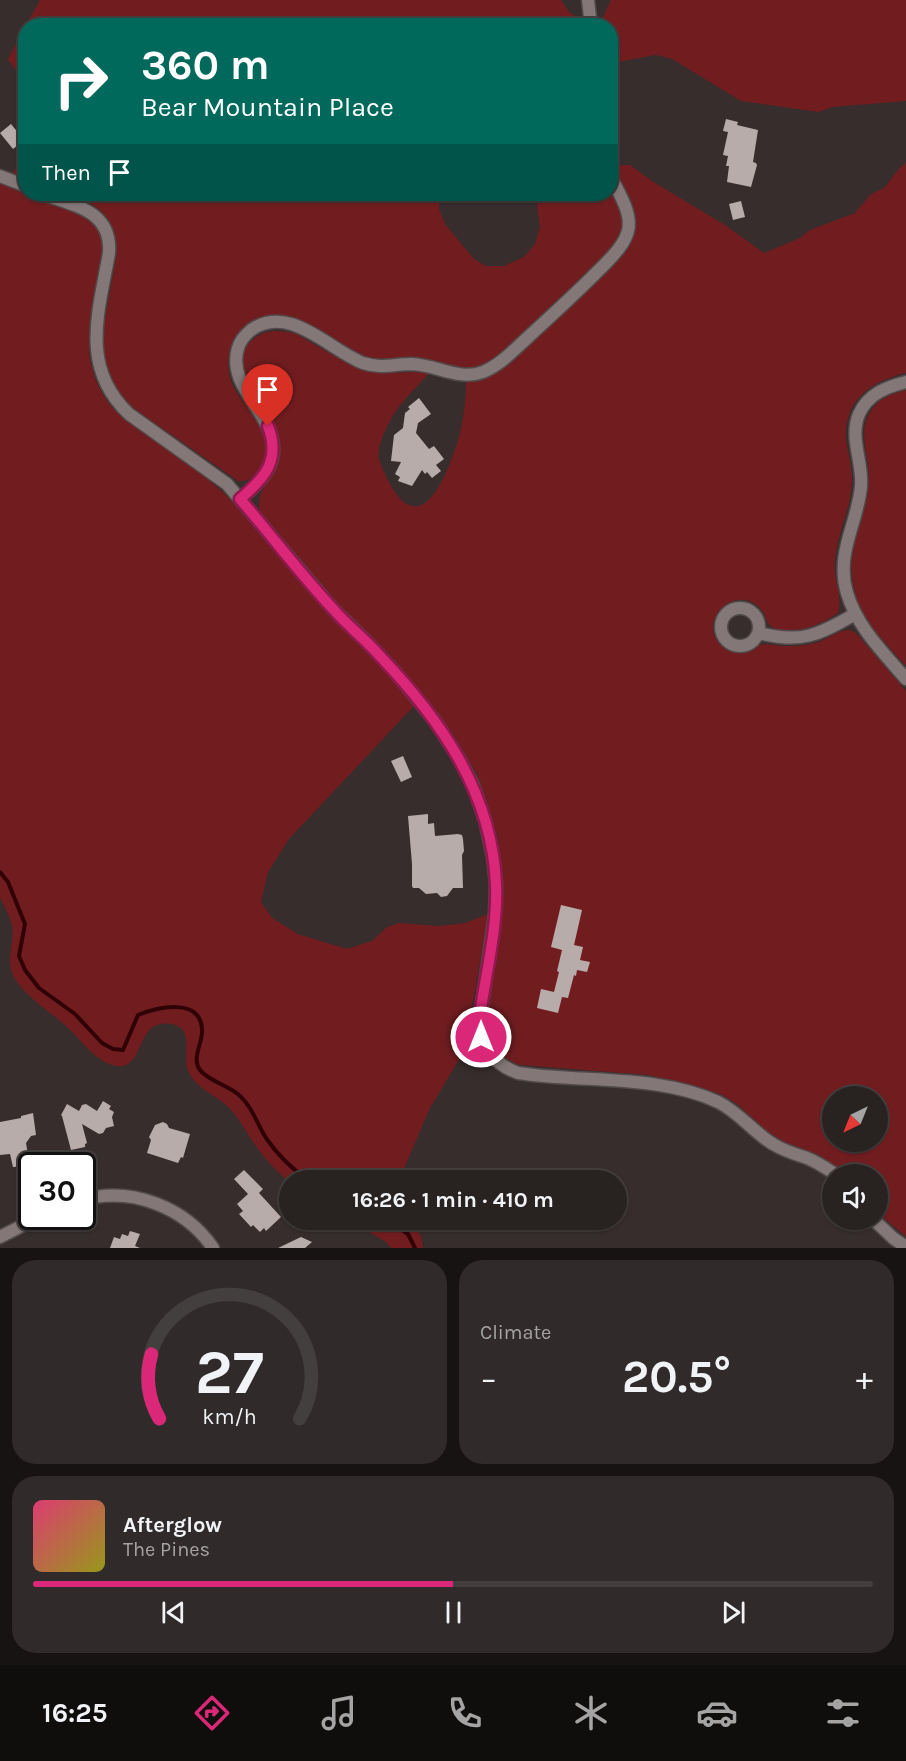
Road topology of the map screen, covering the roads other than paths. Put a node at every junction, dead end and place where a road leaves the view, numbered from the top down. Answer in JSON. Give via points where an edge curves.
{"nodes":[{"id":1,"x":588,"y":0,"type":"edge"},
{"id":2,"x":590,"y":18,"type":"edge"},
{"id":3,"x":0,"y":176,"type":"edge"},
{"id":4,"x":18,"y":183,"type":"edge"},
{"id":5,"x":618,"y":190,"type":"edge"},
{"id":6,"x":63,"y":201,"type":"edge"},
{"id":7,"x":906,"y":382,"type":"edge"},
{"id":8,"x":240,"y":499,"type":"junction"},
{"id":9,"x":855,"y":614,"type":"junction"},
{"id":10,"x":759,"y":633,"type":"dead end"},
{"id":11,"x":906,"y":679,"type":"edge"},
{"id":12,"x":822,"y":1167,"type":"edge"},
{"id":13,"x":96,"y":1197,"type":"edge"},
{"id":14,"x":18,"y":1228,"type":"edge"},
{"id":15,"x":885,"y":1230,"type":"edge"},
{"id":16,"x":0,"y":1237,"type":"edge"},
{"id":17,"x":906,"y":1247,"type":"edge"},
{"id":18,"x":213,"y":1248,"type":"edge"}],
"edges":[{"from":1,"to":2,"type":"street"},
{"from":3,"to":4,"type":"street"},
{"from":5,"to":8,"type":"street","via":[[629,213],[624,242],[567,302],[486,371],[466,376],[414,364],[371,365],[296,325],[278,323],[252,329],[240,344],[235,367],[243,388],[268,426],[274,446],[268,469]]},
{"from":6,"to":8,"type":"street","via":[[101,220],[110,243],[96,348],[109,391],[129,414],[217,475]]},
{"from":7,"to":9,"type":"street","via":[[873,395],[855,426],[861,487],[843,575]]},
{"from":8,"to":12,"type":"street","via":[[429,714],[453,747],[473,786],[490,838],[496,885],[479,1025],[492,1057],[518,1073],[636,1083],[705,1097],[736,1113],[770,1143]]},
{"from":9,"to":10,"type":"street","via":[[809,637],[783,638]]},
{"from":9,"to":11,"type":"street"},
{"from":13,"to":18,"type":"street","via":[[130,1196],[158,1204],[196,1228]]},
{"from":14,"to":16,"type":"street"},
{"from":15,"to":17,"type":"street"}]}
